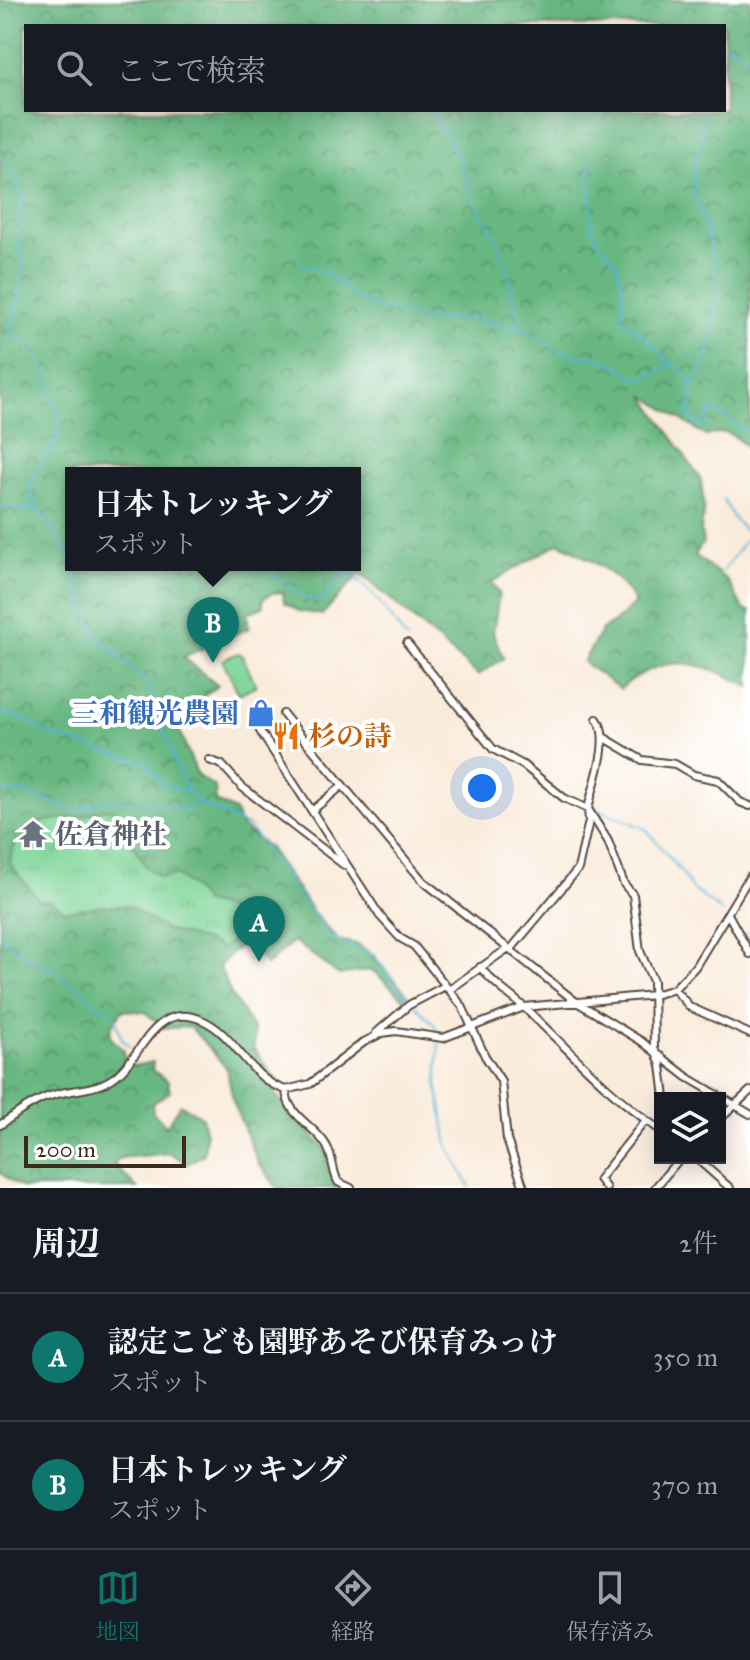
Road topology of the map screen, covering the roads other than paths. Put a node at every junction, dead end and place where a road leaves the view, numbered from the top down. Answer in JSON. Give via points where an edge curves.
{"nodes":[{"id":1,"x":407,"y":643,"type":"dead end"},
{"id":2,"x":283,"y":714,"type":"dead end"},
{"id":3,"x":597,"y":719,"type":"dead end"},
{"id":4,"x":260,"y":731,"type":"dead end"},
{"id":5,"x":605,"y":738,"type":"junction"},
{"id":6,"x":209,"y":760,"type":"dead end"},
{"id":7,"x":342,"y":786,"type":"junction"},
{"id":8,"x":750,"y":806,"type":"edge"},
{"id":9,"x":588,"y":809,"type":"junction"},
{"id":10,"x":313,"y":810,"type":"junction"},
{"id":11,"x":347,"y":867,"type":"junction"},
{"id":12,"x":750,"y":876,"type":"edge"},
{"id":13,"x":728,"y":914,"type":"junction"},
{"id":14,"x":509,"y":949,"type":"junction"},
{"id":15,"x":750,"y":954,"type":"edge"},
{"id":16,"x":480,"y":967,"type":"junction"},
{"id":17,"x":447,"y":988,"type":"junction"},
{"id":18,"x":674,"y":989,"type":"junction"},
{"id":19,"x":654,"y":995,"type":"junction"},
{"id":20,"x":575,"y":1001,"type":"junction"},
{"id":21,"x":524,"y":1007,"type":"junction"},
{"id":22,"x":473,"y":1027,"type":"junction"},
{"id":23,"x":750,"y":1034,"type":"edge"},
{"id":24,"x":373,"y":1036,"type":"junction"},
{"id":25,"x":659,"y":1056,"type":"junction"},
{"id":26,"x":286,"y":1090,"type":"junction"},
{"id":27,"x":750,"y":1091,"type":"edge"},
{"id":28,"x":664,"y":1092,"type":"edge"},
{"id":29,"x":736,"y":1105,"type":"junction"},
{"id":30,"x":726,"y":1114,"type":"edge"},
{"id":31,"x":750,"y":1114,"type":"edge"},
{"id":32,"x":646,"y":1120,"type":"junction"},
{"id":33,"x":0,"y":1125,"type":"edge"},
{"id":34,"x":654,"y":1126,"type":"edge"},
{"id":35,"x":675,"y":1164,"type":"edge"},
{"id":36,"x":703,"y":1164,"type":"edge"},
{"id":37,"x":351,"y":1188,"type":"edge"},
{"id":38,"x":524,"y":1188,"type":"edge"},
{"id":39,"x":606,"y":1188,"type":"edge"},
{"id":40,"x":655,"y":1188,"type":"edge"},
{"id":41,"x":730,"y":1188,"type":"edge"}],
"edges":[{"from":1,"to":9,"type":"street","via":[[493,749]]},
{"from":2,"to":7,"type":"street"},
{"from":3,"to":5,"type":"street"},
{"from":4,"to":10,"type":"street"},
{"from":5,"to":8,"type":"street","via":[[642,760],[675,764],[718,780]]},
{"from":5,"to":9,"type":"street"},
{"from":6,"to":11,"type":"street","via":[[222,765],[242,787]]},
{"from":7,"to":10,"type":"street"},
{"from":7,"to":14,"type":"street","via":[[423,881]]},
{"from":9,"to":14,"type":"street","via":[[578,869]]},
{"from":9,"to":19,"type":"street","via":[[633,895],[640,951]]},
{"from":10,"to":11,"type":"street"},
{"from":11,"to":17,"type":"street","via":[[380,916],[414,946]]},
{"from":12,"to":13,"type":"street"},
{"from":13,"to":15,"type":"street"},
{"from":13,"to":18,"type":"street","via":[[695,967]]},
{"from":14,"to":16,"type":"street"},
{"from":14,"to":20,"type":"street"},
{"from":16,"to":17,"type":"street"},
{"from":16,"to":21,"type":"street"},
{"from":17,"to":22,"type":"street"},
{"from":17,"to":24,"type":"street","via":[[414,1002]]},
{"from":18,"to":19,"type":"street"},
{"from":18,"to":23,"type":"street","via":[[690,1007]]},
{"from":19,"to":20,"type":"street"},
{"from":19,"to":25,"type":"street","via":[[652,1029]]},
{"from":20,"to":21,"type":"street"},
{"from":20,"to":25,"type":"street"},
{"from":21,"to":22,"type":"street"},
{"from":21,"to":32,"type":"street"},
{"from":22,"to":24,"type":"street","via":[[439,1038],[396,1031]]},
{"from":22,"to":38,"type":"street","via":[[501,1081],[507,1140]]},
{"from":24,"to":26,"type":"street","via":[[323,1077]]},
{"from":25,"to":28,"type":"street"},
{"from":25,"to":29,"type":"street"},
{"from":26,"to":33,"type":"street","via":[[257,1074],[213,1027],[183,1016],[155,1028],[124,1068],[104,1084],[45,1097]]},
{"from":26,"to":37,"type":"street","via":[[299,1118],[325,1143],[338,1182]]},
{"from":27,"to":29,"type":"street"},
{"from":29,"to":30,"type":"street"},
{"from":29,"to":31,"type":"street"},
{"from":32,"to":34,"type":"street"},
{"from":32,"to":39,"type":"street","via":[[599,1179]]},
{"from":35,"to":40,"type":"street"},
{"from":36,"to":41,"type":"street"}]}
